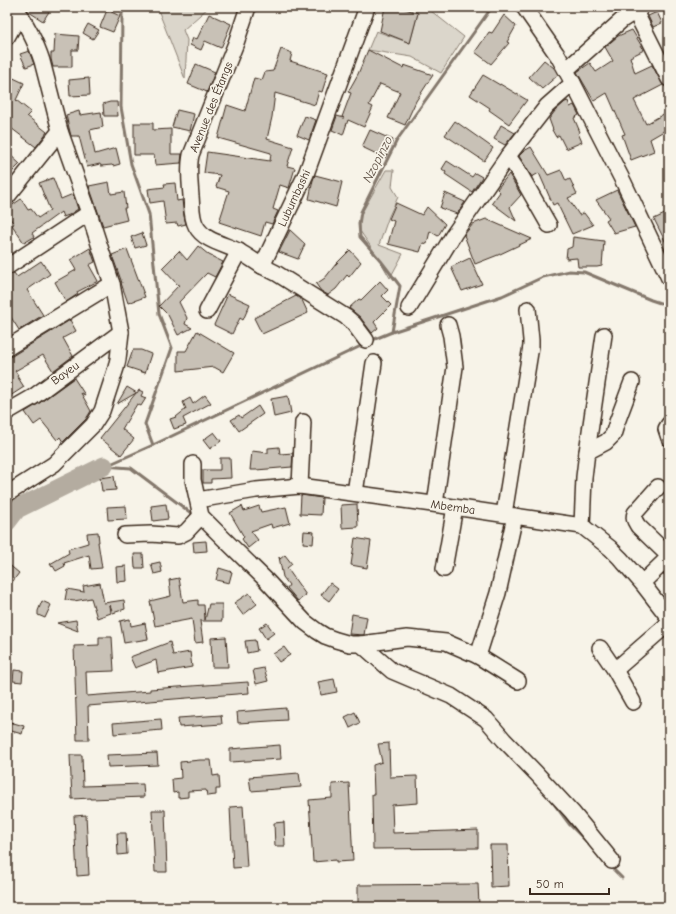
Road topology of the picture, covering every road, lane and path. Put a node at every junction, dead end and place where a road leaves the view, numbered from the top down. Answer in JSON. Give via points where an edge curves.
{"nodes":[{"id":1,"x":248,"y":7,"type":"edge"},
{"id":2,"x":368,"y":7,"type":"edge"},
{"id":3,"x":524,"y":7,"type":"edge"},
{"id":4,"x":638,"y":9,"type":"edge"},
{"id":5,"x":17,"y":10,"type":"edge"},
{"id":6,"x":7,"y":37,"type":"edge"},
{"id":7,"x":570,"y":77,"type":"junction"},
{"id":8,"x":669,"y":79,"type":"edge"},
{"id":9,"x":60,"y":131,"type":"junction"},
{"id":10,"x":508,"y":156,"type":"junction"},
{"id":11,"x":7,"y":197,"type":"edge"},
{"id":12,"x":89,"y":213,"type":"junction"},
{"id":13,"x":548,"y":225,"type":"dead end"},
{"id":14,"x":239,"y":251,"type":"junction"},
{"id":15,"x":262,"y":266,"type":"junction"},
{"id":16,"x":7,"y":267,"type":"edge"},
{"id":17,"x":669,"y":278,"type":"edge"},
{"id":18,"x":112,"y":284,"type":"junction"},
{"id":19,"x":409,"y":308,"type":"dead end"},
{"id":20,"x":528,"y":309,"type":"dead end"},
{"id":21,"x":207,"y":311,"type":"dead end"},
{"id":22,"x":448,"y":325,"type":"dead end"},
{"id":23,"x":121,"y":332,"type":"junction"},
{"id":24,"x":604,"y":334,"type":"dead end"},
{"id":25,"x":366,"y":340,"type":"dead end"},
{"id":26,"x":7,"y":348,"type":"edge"},
{"id":27,"x":374,"y":363,"type":"dead end"},
{"id":28,"x":632,"y":382,"type":"dead end"},
{"id":29,"x":7,"y":412,"type":"edge"},
{"id":30,"x":303,"y":422,"type":"dead end"},
{"id":31,"x":669,"y":424,"type":"edge"},
{"id":32,"x":669,"y":438,"type":"edge"},
{"id":33,"x":586,"y":452,"type":"junction"},
{"id":34,"x":193,"y":464,"type":"dead end"},
{"id":35,"x":300,"y":486,"type":"junction"},
{"id":36,"x":658,"y":487,"type":"dead end"},
{"id":37,"x":355,"y":493,"type":"junction"},
{"id":38,"x":7,"y":494,"type":"edge"},
{"id":39,"x":198,"y":500,"type":"junction"},
{"id":40,"x":435,"y":504,"type":"junction"},
{"id":41,"x":455,"y":507,"type":"junction"},
{"id":42,"x":510,"y":515,"type":"junction"},
{"id":43,"x":197,"y":520,"type":"junction"},
{"id":44,"x":582,"y":526,"type":"junction"},
{"id":45,"x":125,"y":535,"type":"dead end"},
{"id":46,"x":669,"y":557,"type":"edge"},
{"id":47,"x":444,"y":569,"type":"dead end"},
{"id":48,"x":642,"y":583,"type":"junction"},
{"id":49,"x":669,"y":618,"type":"edge"},
{"id":50,"x":669,"y":623,"type":"edge"},
{"id":51,"x":361,"y":644,"type":"junction"},
{"id":52,"x":600,"y":648,"type":"dead end"},
{"id":53,"x":478,"y":656,"type":"junction"},
{"id":54,"x":615,"y":670,"type":"junction"},
{"id":55,"x":518,"y":681,"type":"dead end"},
{"id":56,"x":633,"y":702,"type":"dead end"},
{"id":57,"x":612,"y":861,"type":"dead end"}],
"edges":[{"from":1,"to":14,"type":"street","name":"Avenue des Étangs","via":[[191,156],[189,172],[192,214],[197,228],[209,239]]},
{"from":2,"to":15,"type":"street","name":"Lubumbashi","via":[[306,174]]},
{"from":3,"to":7,"type":"street"},
{"from":4,"to":7,"type":"street","via":[[622,20]]},
{"from":4,"to":8,"type":"street"},
{"from":5,"to":6,"type":"street"},
{"from":5,"to":9,"type":"street","via":[[39,51]]},
{"from":7,"to":10,"type":"street"},
{"from":7,"to":17,"type":"street"},
{"from":9,"to":11,"type":"street"},
{"from":9,"to":12,"type":"street"},
{"from":10,"to":13,"type":"street"},
{"from":10,"to":19,"type":"street","via":[[454,234]]},
{"from":12,"to":16,"type":"street"},
{"from":12,"to":18,"type":"street"},
{"from":14,"to":15,"type":"street","name":"Avenue des Étangs"},
{"from":14,"to":21,"type":"street"},
{"from":15,"to":25,"type":"street","via":[[346,317]]},
{"from":18,"to":23,"type":"street"},
{"from":18,"to":26,"type":"street"},
{"from":20,"to":42,"type":"street","via":[[531,340]]},
{"from":22,"to":40,"type":"street","via":[[455,366]]},
{"from":23,"to":29,"type":"street","name":"Bayeu","via":[[33,397]]},
{"from":23,"to":38,"type":"street","via":[[116,368],[102,410],[93,425],[54,464]]},
{"from":24,"to":33,"type":"street"},
{"from":27,"to":37,"type":"street"},
{"from":28,"to":33,"type":"street","via":[[613,435],[606,442]]},
{"from":30,"to":35,"type":"street"},
{"from":31,"to":32,"type":"street","via":[[666,430]]},
{"from":33,"to":44,"type":"street"},
{"from":34,"to":39,"type":"street","via":[[193,480]]},
{"from":35,"to":37,"type":"street","name":"Mbemba"},
{"from":35,"to":39,"type":"street","name":"Mbemba","via":[[256,490]]},
{"from":36,"to":46,"type":"street","via":[[633,517],[638,526]]},
{"from":37,"to":40,"type":"street","name":"Mbemba"},
{"from":39,"to":43,"type":"street"},
{"from":40,"to":41,"type":"street","name":"Mbemba"},
{"from":41,"to":42,"type":"street","name":"Mbemba"},
{"from":41,"to":47,"type":"street"},
{"from":42,"to":44,"type":"street","name":"Mbemba"},
{"from":42,"to":53,"type":"street","via":[[498,593]]},
{"from":43,"to":45,"type":"street","via":[[186,532],[178,536]]},
{"from":43,"to":51,"type":"street","via":[[223,538],[305,622],[336,640]]},
{"from":44,"to":48,"type":"street","via":[[620,558]]},
{"from":46,"to":48,"type":"street"},
{"from":48,"to":49,"type":"street"},
{"from":50,"to":54,"type":"street"},
{"from":51,"to":53,"type":"street","via":[[407,638],[446,642]]},
{"from":51,"to":57,"type":"street","via":[[392,671],[451,696],[486,719],[572,812]]},
{"from":52,"to":54,"type":"street"},
{"from":53,"to":55,"type":"street"},
{"from":54,"to":56,"type":"street"}]}
